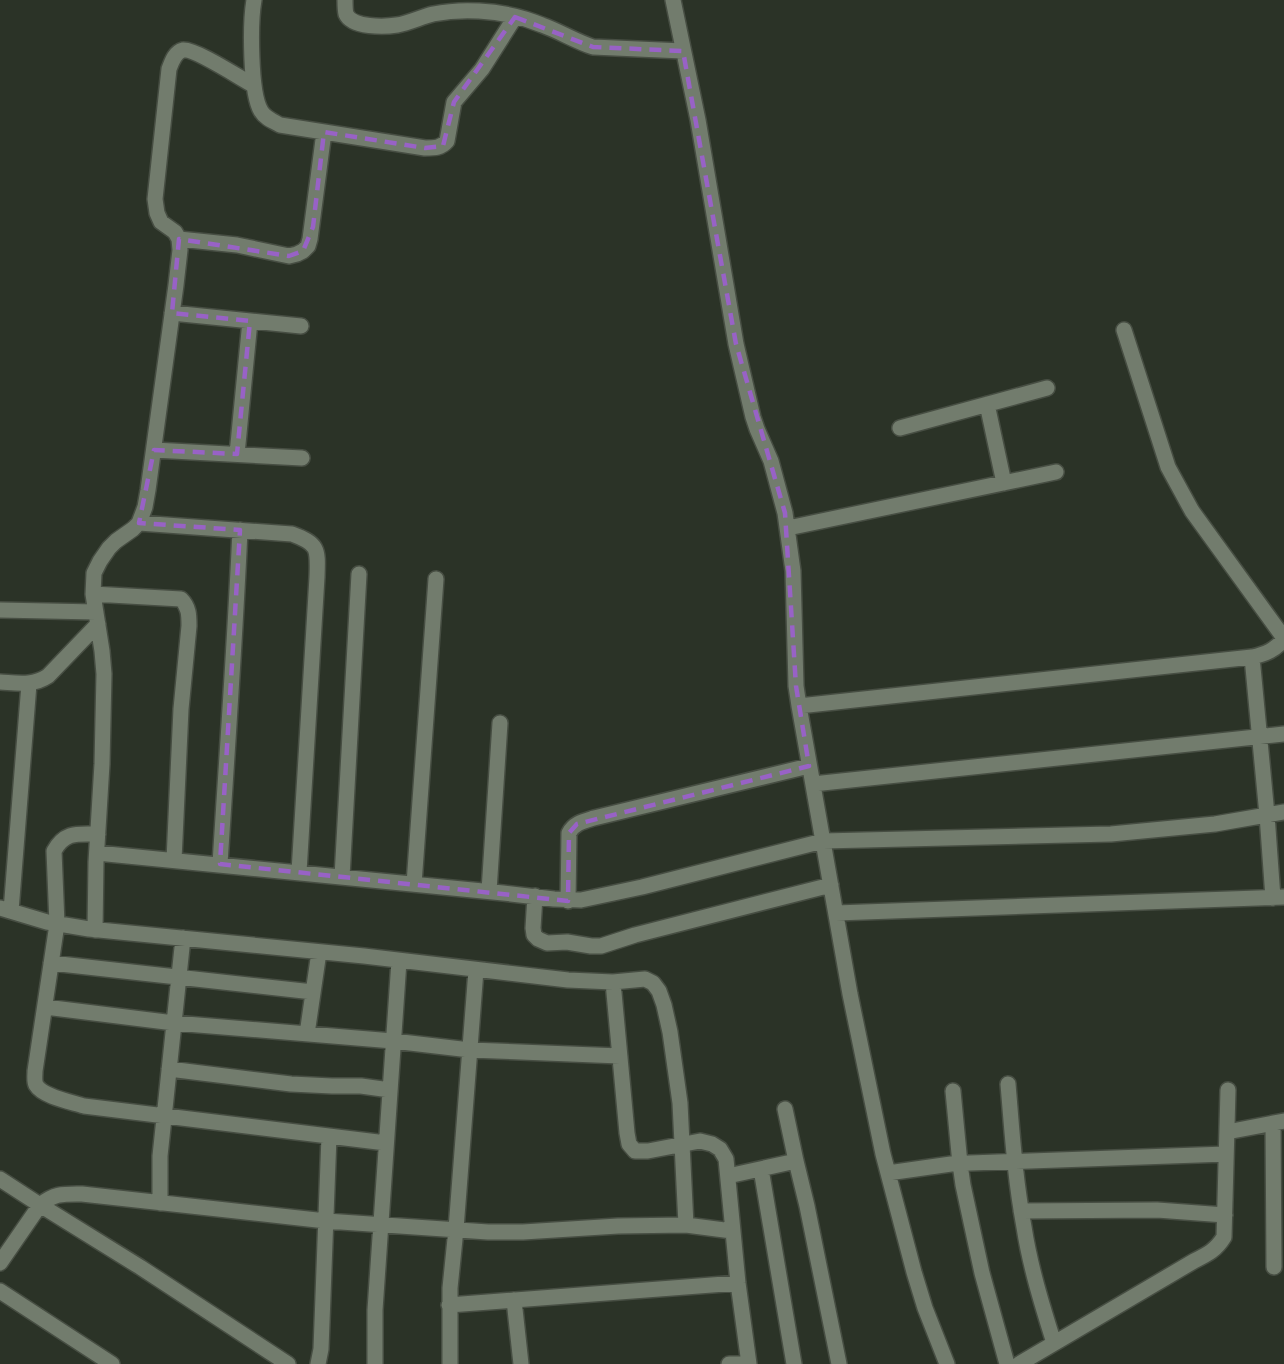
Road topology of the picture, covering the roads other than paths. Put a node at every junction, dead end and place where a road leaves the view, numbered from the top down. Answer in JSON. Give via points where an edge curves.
{"nodes":[{"id":1,"x":254,"y":0,"type":"edge"},
{"id":2,"x":345,"y":0,"type":"edge"},
{"id":3,"x":673,"y":0,"type":"edge"},
{"id":4,"x":515,"y":17,"type":"junction"},
{"id":5,"x":683,"y":51,"type":"junction"},
{"id":6,"x":253,"y":85,"type":"junction"},
{"id":7,"x":324,"y":132,"type":"junction"},
{"id":8,"x":179,"y":239,"type":"junction"},
{"id":9,"x":172,"y":313,"type":"junction"},
{"id":10,"x":250,"y":321,"type":"junction"},
{"id":11,"x":300,"y":326,"type":"dead end"},
{"id":12,"x":1124,"y":330,"type":"dead end"},
{"id":13,"x":1047,"y":388,"type":"dead end"},
{"id":14,"x":987,"y":404,"type":"junction"},
{"id":15,"x":900,"y":428,"type":"dead end"},
{"id":16,"x":154,"y":450,"type":"junction"},
{"id":17,"x":237,"y":454,"type":"junction"},
{"id":18,"x":302,"y":458,"type":"dead end"},
{"id":19,"x":1056,"y":472,"type":"dead end"},
{"id":20,"x":1004,"y":483,"type":"junction"},
{"id":21,"x":139,"y":523,"type":"junction"},
{"id":22,"x":788,"y":528,"type":"junction"},
{"id":23,"x":240,"y":530,"type":"junction"},
{"id":24,"x":358,"y":574,"type":"dead end"},
{"id":25,"x":436,"y":579,"type":"dead end"},
{"id":26,"x":93,"y":594,"type":"junction"},
{"id":27,"x":0,"y":610,"type":"edge"},
{"id":28,"x":97,"y":618,"type":"junction"},
{"id":29,"x":1284,"y":639,"type":"edge"},
{"id":30,"x":1252,"y":657,"type":"junction"},
{"id":31,"x":0,"y":682,"type":"edge"},
{"id":32,"x":29,"y":684,"type":"junction"},
{"id":33,"x":799,"y":706,"type":"junction"},
{"id":34,"x":500,"y":723,"type":"dead end"},
{"id":35,"x":1284,"y":734,"type":"edge"},
{"id":36,"x":1260,"y":738,"type":"junction"},
{"id":37,"x":809,"y":766,"type":"junction"},
{"id":38,"x":813,"y":784,"type":"junction"},
{"id":39,"x":1284,"y":812,"type":"edge"},
{"id":40,"x":1267,"y":815,"type":"junction"},
{"id":41,"x":98,"y":834,"type":"junction"},
{"id":42,"x":823,"y":841,"type":"junction"},
{"id":43,"x":97,"y":852,"type":"junction"},
{"id":44,"x":174,"y":860,"type":"junction"},
{"id":45,"x":220,"y":864,"type":"junction"},
{"id":46,"x":299,"y":872,"type":"junction"},
{"id":47,"x":342,"y":877,"type":"junction"},
{"id":48,"x":414,"y":884,"type":"junction"},
{"id":49,"x":831,"y":885,"type":"junction"},
{"id":50,"x":489,"y":891,"type":"junction"},
{"id":51,"x":535,"y":896,"type":"junction"},
{"id":52,"x":1278,"y":898,"type":"edge"},
{"id":53,"x":568,"y":901,"type":"junction"},
{"id":54,"x":6,"y":910,"type":"edge"},
{"id":55,"x":836,"y":913,"type":"junction"},
{"id":56,"x":57,"y":924,"type":"junction"},
{"id":57,"x":95,"y":930,"type":"junction"},
{"id":58,"x":183,"y":938,"type":"junction"},
{"id":59,"x":319,"y":952,"type":"junction"},
{"id":60,"x":399,"y":961,"type":"junction"},
{"id":61,"x":51,"y":963,"type":"junction"},
{"id":62,"x":476,"y":970,"type":"junction"},
{"id":63,"x":179,"y":977,"type":"junction"},
{"id":64,"x":613,"y":982,"type":"junction"},
{"id":65,"x":313,"y":992,"type":"junction"},
{"id":66,"x":45,"y":1007,"type":"junction"},
{"id":67,"x":174,"y":1023,"type":"junction"},
{"id":68,"x":307,"y":1034,"type":"junction"},
{"id":69,"x":393,"y":1041,"type":"junction"},
{"id":70,"x":470,"y":1050,"type":"junction"},
{"id":71,"x":620,"y":1056,"type":"junction"},
{"id":72,"x":170,"y":1069,"type":"junction"},
{"id":73,"x":1008,"y":1084,"type":"dead end"},
{"id":74,"x":390,"y":1090,"type":"junction"},
{"id":75,"x":1228,"y":1090,"type":"dead end"},
{"id":76,"x":953,"y":1091,"type":"dead end"},
{"id":77,"x":785,"y":1109,"type":"dead end"},
{"id":78,"x":164,"y":1116,"type":"junction"},
{"id":79,"x":1278,"y":1122,"type":"edge"},
{"id":80,"x":1227,"y":1132,"type":"junction"},
{"id":81,"x":329,"y":1136,"type":"junction"},
{"id":82,"x":386,"y":1143,"type":"junction"},
{"id":83,"x":682,"y":1144,"type":"junction"},
{"id":84,"x":1226,"y":1154,"type":"junction"},
{"id":85,"x":796,"y":1161,"type":"junction"},
{"id":86,"x":1014,"y":1162,"type":"junction"},
{"id":87,"x":960,"y":1164,"type":"junction"},
{"id":88,"x":761,"y":1169,"type":"junction"},
{"id":89,"x":888,"y":1173,"type":"junction"},
{"id":90,"x":728,"y":1176,"type":"junction"},
{"id":91,"x":0,"y":1179,"type":"edge"},
{"id":92,"x":160,"y":1203,"type":"junction"},
{"id":93,"x":40,"y":1205,"type":"junction"},
{"id":94,"x":1021,"y":1211,"type":"junction"},
{"id":95,"x":1225,"y":1215,"type":"junction"},
{"id":96,"x":326,"y":1221,"type":"junction"},
{"id":97,"x":686,"y":1225,"type":"junction"},
{"id":98,"x":381,"y":1226,"type":"junction"},
{"id":99,"x":456,"y":1229,"type":"junction"},
{"id":100,"x":732,"y":1231,"type":"junction"},
{"id":101,"x":0,"y":1263,"type":"edge"},
{"id":102,"x":1274,"y":1267,"type":"dead end"},
{"id":103,"x":738,"y":1283,"type":"junction"},
{"id":104,"x":0,"y":1291,"type":"edge"},
{"id":105,"x":514,"y":1300,"type":"junction"},
{"id":106,"x":449,"y":1305,"type":"junction"},
{"id":107,"x":1054,"y":1343,"type":"junction"},
{"id":108,"x":112,"y":1364,"type":"edge"},
{"id":109,"x":288,"y":1364,"type":"edge"},
{"id":110,"x":318,"y":1364,"type":"edge"},
{"id":111,"x":375,"y":1364,"type":"edge"},
{"id":112,"x":450,"y":1364,"type":"edge"},
{"id":113,"x":521,"y":1364,"type":"edge"},
{"id":114,"x":729,"y":1364,"type":"edge"},
{"id":115,"x":749,"y":1364,"type":"edge"},
{"id":116,"x":794,"y":1364,"type":"edge"},
{"id":117,"x":839,"y":1364,"type":"edge"},
{"id":118,"x":947,"y":1364,"type":"edge"},
{"id":119,"x":1007,"y":1364,"type":"edge"},
{"id":120,"x":1018,"y":1364,"type":"edge"}],
"edges":[{"from":1,"to":6,"type":"street"},
{"from":2,"to":4,"type":"street","via":[[346,14],[351,20],[380,27],[443,12],[479,11]]},
{"from":3,"to":5,"type":"street"},
{"from":4,"to":5,"type":"street","via":[[593,47]]},
{"from":4,"to":7,"type":"street","via":[[482,69],[454,102],[443,146],[425,148]]},
{"from":5,"to":22,"type":"street","via":[[736,344],[753,417],[776,478]]},
{"from":6,"to":7,"type":"street","via":[[261,112],[267,118],[280,125]]},
{"from":6,"to":8,"type":"street","via":[[193,51],[178,52],[173,59],[155,199],[161,222]]},
{"from":7,"to":8,"type":"street","via":[[313,227],[303,251],[289,256]]},
{"from":8,"to":9,"type":"street"},
{"from":9,"to":10,"type":"street"},
{"from":9,"to":16,"type":"street"},
{"from":10,"to":11,"type":"street"},
{"from":10,"to":17,"type":"street"},
{"from":12,"to":29,"type":"street","via":[[1176,484]]},
{"from":13,"to":14,"type":"street"},
{"from":14,"to":15,"type":"street"},
{"from":14,"to":20,"type":"street"},
{"from":16,"to":17,"type":"street"},
{"from":16,"to":21,"type":"street"},
{"from":17,"to":18,"type":"street"},
{"from":19,"to":20,"type":"street"},
{"from":20,"to":22,"type":"street"},
{"from":21,"to":23,"type":"street"},
{"from":21,"to":26,"type":"street","via":[[116,541],[100,561],[94,573]]},
{"from":22,"to":33,"type":"street"},
{"from":23,"to":45,"type":"street"},
{"from":23,"to":46,"type":"street","via":[[292,534],[312,543],[317,552]]},
{"from":24,"to":47,"type":"street"},
{"from":25,"to":48,"type":"street"},
{"from":26,"to":28,"type":"street"},
{"from":26,"to":44,"type":"street","via":[[181,599],[189,613]]},
{"from":27,"to":28,"type":"street"},
{"from":28,"to":32,"type":"street","via":[[48,676]]},
{"from":28,"to":41,"type":"street","via":[[104,674]]},
{"from":29,"to":30,"type":"street","via":[[1266,654]]},
{"from":30,"to":33,"type":"street"},
{"from":30,"to":36,"type":"street"},
{"from":31,"to":32,"type":"street"},
{"from":32,"to":54,"type":"street"},
{"from":33,"to":37,"type":"street"},
{"from":34,"to":50,"type":"street"},
{"from":35,"to":36,"type":"street"},
{"from":36,"to":38,"type":"street"},
{"from":36,"to":40,"type":"street"},
{"from":37,"to":38,"type":"street"},
{"from":37,"to":53,"type":"street","via":[[577,824],[569,833]]},
{"from":38,"to":42,"type":"street"},
{"from":39,"to":40,"type":"street"},
{"from":40,"to":42,"type":"street","via":[[1111,834]]},
{"from":40,"to":52,"type":"street"},
{"from":41,"to":43,"type":"street"},
{"from":41,"to":56,"type":"street","via":[[71,835],[59,842],[54,851]]},
{"from":42,"to":49,"type":"street"},
{"from":42,"to":53,"type":"street","via":[[617,894]]},
{"from":43,"to":44,"type":"street"},
{"from":43,"to":57,"type":"street"},
{"from":44,"to":45,"type":"street"},
{"from":45,"to":46,"type":"street"},
{"from":46,"to":47,"type":"street"},
{"from":47,"to":48,"type":"street"},
{"from":48,"to":50,"type":"street"},
{"from":49,"to":51,"type":"street","via":[[601,946],[538,939],[533,928]]},
{"from":49,"to":55,"type":"street"},
{"from":50,"to":51,"type":"street"},
{"from":51,"to":53,"type":"street"},
{"from":52,"to":55,"type":"street"},
{"from":54,"to":56,"type":"street"},
{"from":55,"to":89,"type":"street"},
{"from":56,"to":57,"type":"street"},
{"from":56,"to":61,"type":"street"},
{"from":57,"to":58,"type":"street"},
{"from":58,"to":59,"type":"street"},
{"from":58,"to":63,"type":"street"},
{"from":59,"to":60,"type":"street"},
{"from":59,"to":65,"type":"street"},
{"from":60,"to":62,"type":"street"},
{"from":60,"to":69,"type":"street"},
{"from":61,"to":63,"type":"street"},
{"from":61,"to":66,"type":"street"},
{"from":62,"to":64,"type":"street"},
{"from":62,"to":70,"type":"street"},
{"from":63,"to":65,"type":"street"},
{"from":63,"to":67,"type":"street"},
{"from":64,"to":71,"type":"street"},
{"from":64,"to":83,"type":"street","via":[[645,979],[659,991],[673,1054]]},
{"from":65,"to":68,"type":"street"},
{"from":66,"to":67,"type":"street"},
{"from":66,"to":78,"type":"street","via":[[35,1071],[35,1083],[40,1090],[84,1106]]},
{"from":67,"to":68,"type":"street"},
{"from":67,"to":72,"type":"street"},
{"from":68,"to":69,"type":"street"},
{"from":69,"to":70,"type":"street"},
{"from":69,"to":74,"type":"street"},
{"from":70,"to":71,"type":"street"},
{"from":70,"to":99,"type":"street"},
{"from":71,"to":83,"type":"street","via":[[630,1144],[635,1151]]},
{"from":72,"to":74,"type":"street","via":[[291,1084]]},
{"from":72,"to":78,"type":"street"},
{"from":73,"to":86,"type":"street"},
{"from":74,"to":82,"type":"street"},
{"from":75,"to":80,"type":"street"},
{"from":76,"to":87,"type":"street"},
{"from":77,"to":85,"type":"street"},
{"from":78,"to":81,"type":"street"},
{"from":78,"to":92,"type":"street"},
{"from":79,"to":80,"type":"street"},
{"from":79,"to":102,"type":"street"},
{"from":80,"to":84,"type":"street"},
{"from":81,"to":82,"type":"street"},
{"from":81,"to":96,"type":"street"},
{"from":82,"to":98,"type":"street"},
{"from":83,"to":90,"type":"street","via":[[700,1142],[720,1149]]},
{"from":83,"to":97,"type":"street"},
{"from":84,"to":86,"type":"street"},
{"from":84,"to":95,"type":"street"},
{"from":85,"to":88,"type":"street"},
{"from":85,"to":117,"type":"street"},
{"from":86,"to":87,"type":"street"},
{"from":86,"to":94,"type":"street"},
{"from":87,"to":89,"type":"street"},
{"from":87,"to":119,"type":"street","via":[[982,1273]]},
{"from":88,"to":90,"type":"street"},
{"from":88,"to":116,"type":"street"},
{"from":89,"to":118,"type":"street","via":[[914,1272]]},
{"from":90,"to":100,"type":"street"},
{"from":91,"to":93,"type":"street"},
{"from":92,"to":93,"type":"street","via":[[66,1194],[55,1195]]},
{"from":92,"to":96,"type":"street"},
{"from":93,"to":101,"type":"street"},
{"from":93,"to":109,"type":"street"},
{"from":94,"to":95,"type":"street","via":[[1157,1210]]},
{"from":94,"to":107,"type":"street","via":[[1038,1293]]},
{"from":95,"to":107,"type":"street","via":[[1224,1237],[1212,1251]]},
{"from":96,"to":98,"type":"street"},
{"from":96,"to":110,"type":"street"},
{"from":97,"to":99,"type":"street","via":[[513,1232]]},
{"from":97,"to":100,"type":"street"},
{"from":98,"to":99,"type":"street"},
{"from":98,"to":111,"type":"street"},
{"from":99,"to":106,"type":"street"},
{"from":100,"to":103,"type":"street"},
{"from":103,"to":105,"type":"street"},
{"from":103,"to":115,"type":"street"},
{"from":104,"to":108,"type":"street"},
{"from":105,"to":106,"type":"street"},
{"from":105,"to":113,"type":"street"},
{"from":106,"to":112,"type":"street"},
{"from":107,"to":120,"type":"street"},
{"from":114,"to":115,"type":"street"}]}
